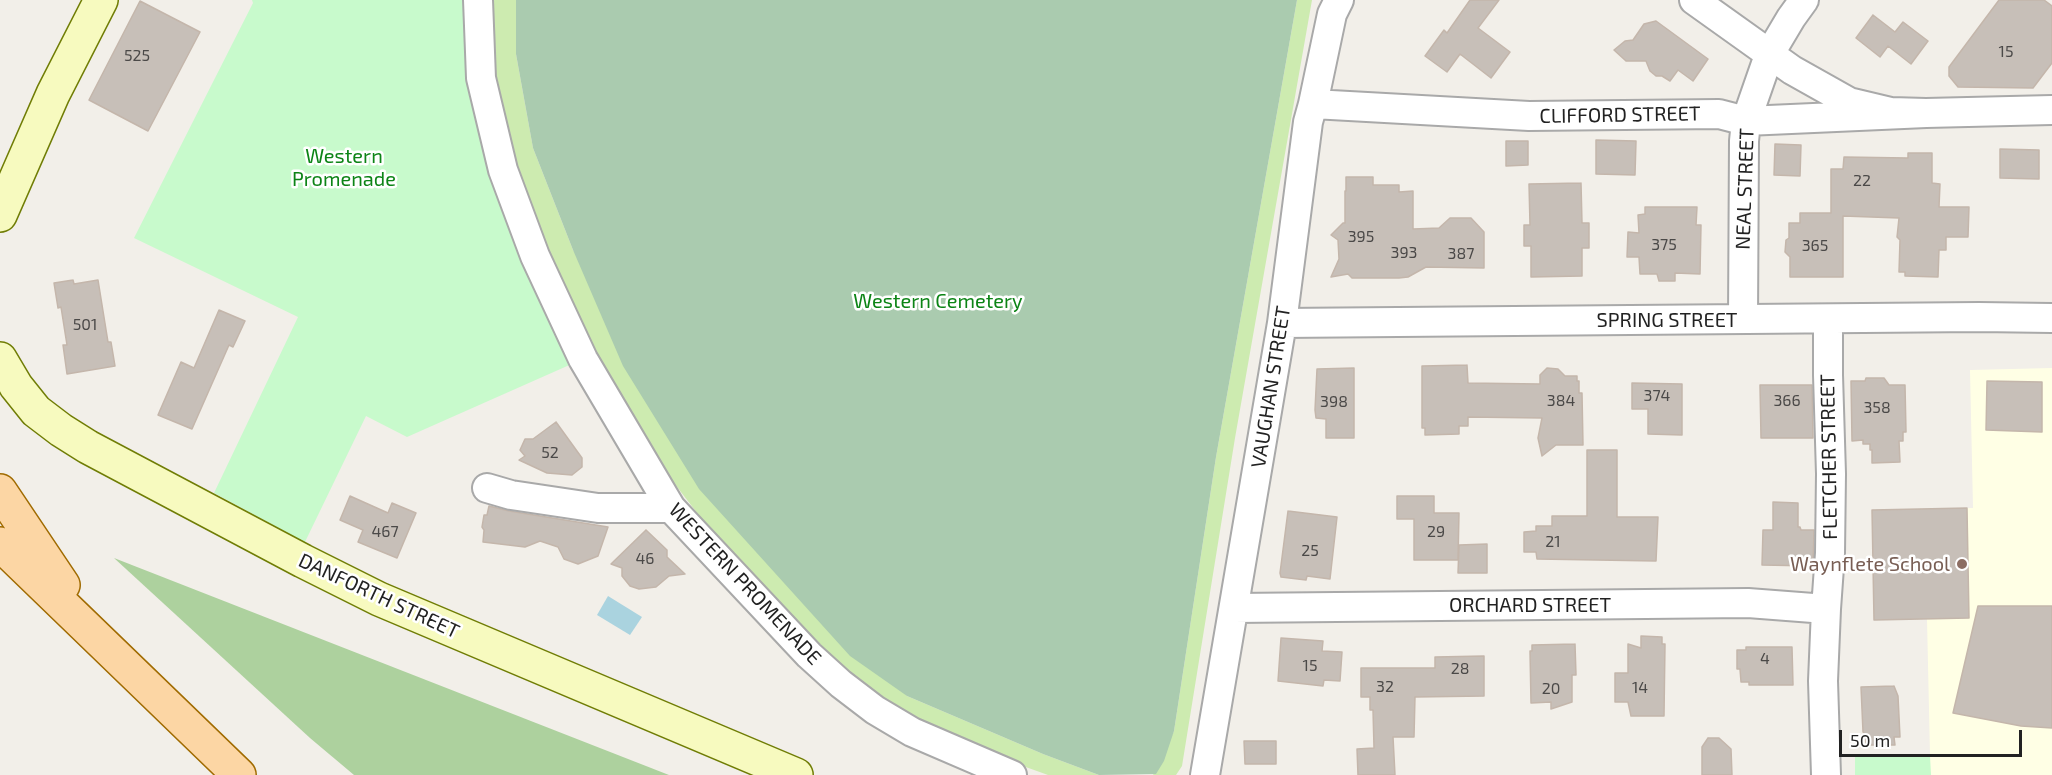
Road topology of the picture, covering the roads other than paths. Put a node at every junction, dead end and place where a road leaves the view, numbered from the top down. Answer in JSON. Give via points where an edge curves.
{"nodes":[{"id":1,"x":101,"y":0,"type":"edge"},
{"id":2,"x":478,"y":0,"type":"edge"},
{"id":3,"x":1339,"y":0,"type":"edge"},
{"id":4,"x":1694,"y":0,"type":"edge"},
{"id":5,"x":1804,"y":0,"type":"edge"},
{"id":6,"x":1769,"y":55,"type":"junction"},
{"id":7,"x":1313,"y":104,"type":"junction"},
{"id":8,"x":2052,"y":110,"type":"edge"},
{"id":9,"x":1926,"y":113,"type":"junction"},
{"id":10,"x":1746,"y":121,"type":"junction"},
{"id":11,"x":0,"y":215,"type":"edge"},
{"id":12,"x":2052,"y":318,"type":"edge"},
{"id":13,"x":1743,"y":320,"type":"junction"},
{"id":14,"x":1828,"y":320,"type":"junction"},
{"id":15,"x":1282,"y":323,"type":"junction"},
{"id":16,"x":0,"y":359,"type":"edge"},
{"id":17,"x":488,"y":488,"type":"dead end"},
{"id":18,"x":0,"y":491,"type":"edge"},
{"id":19,"x":670,"y":508,"type":"junction"},
{"id":20,"x":0,"y":544,"type":"edge"},
{"id":21,"x":1234,"y":608,"type":"junction"},
{"id":22,"x":1826,"y":609,"type":"junction"},
{"id":23,"x":102,"y":644,"type":"junction"},
{"id":24,"x":239,"y":775,"type":"edge"},
{"id":25,"x":796,"y":775,"type":"edge"},
{"id":26,"x":1012,"y":775,"type":"edge"},
{"id":27,"x":1205,"y":775,"type":"edge"},
{"id":28,"x":1826,"y":775,"type":"edge"}],
"edges":[{"from":1,"to":11,"type":"street","via":[[53,94]]},
{"from":2,"to":19,"type":"street","name":"WESTERN PROMENADE","via":[[481,78],[503,170],[531,245],[583,359]]},
{"from":3,"to":7,"type":"street","name":"VAUGHAN STREET","via":[[1332,14]]},
{"from":4,"to":6,"type":"street","name":"CLIFFORD STREET"},
{"from":5,"to":6,"type":"street","name":"NEAL STREET"},
{"from":6,"to":9,"type":"street","name":"CLIFFORD STREET","via":[[1849,102],[1891,112]]},
{"from":6,"to":10,"type":"street","name":"NEAL STREET"},
{"from":7,"to":10,"type":"street","name":"CLIFFORD STREET","via":[[1529,116],[1719,114]]},
{"from":7,"to":15,"type":"street","name":"VAUGHAN STREET"},
{"from":8,"to":9,"type":"street","name":"CLIFFORD STREET"},
{"from":9,"to":10,"type":"street","name":"CLIFFORD STREET"},
{"from":10,"to":13,"type":"street","name":"NEAL STREET"},
{"from":12,"to":14,"type":"street","name":"SPRING STREET"},
{"from":13,"to":14,"type":"street","name":"SPRING STREET"},
{"from":13,"to":15,"type":"street","name":"SPRING STREET"},
{"from":14,"to":22,"type":"street","name":"FLETCHER STREET","via":[[1830,542]]},
{"from":15,"to":21,"type":"street","name":"VAUGHAN STREET"},
{"from":16,"to":25,"type":"street","name":"DANFORTH STREET","via":[[36,411],[61,430],[303,561],[401,608]]},
{"from":17,"to":19,"type":"street","via":[[598,508]]},
{"from":18,"to":23,"type":"main road"},
{"from":19,"to":26,"type":"street","name":"WESTERN PROMENADE","via":[[841,684],[912,732]]},
{"from":20,"to":23,"type":"main road"},
{"from":21,"to":22,"type":"street","name":"ORCHARD STREET","via":[[1748,603]]},
{"from":21,"to":27,"type":"street","name":"VAUGHAN STREET"},
{"from":22,"to":28,"type":"street","name":"FLETCHER STREET"},
{"from":23,"to":24,"type":"main road"}]}
